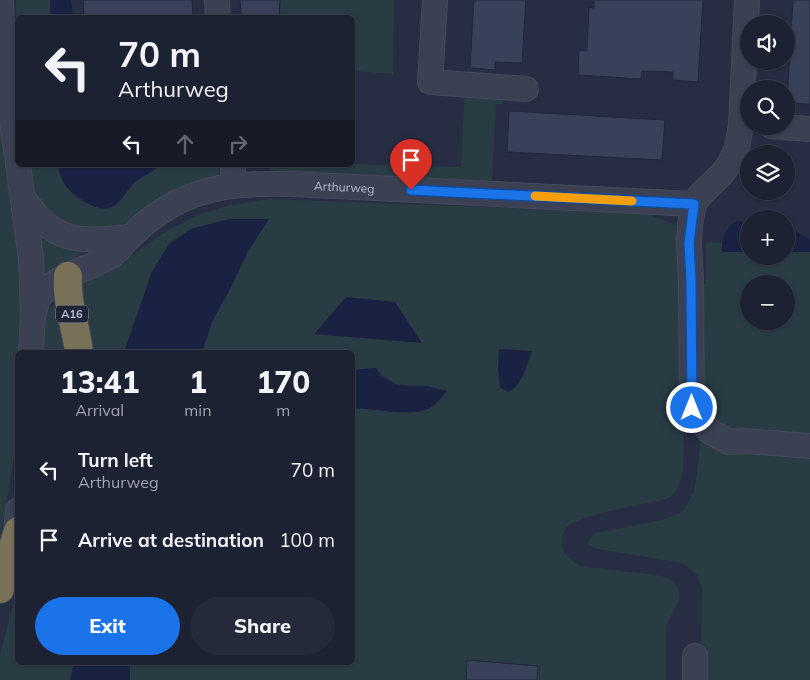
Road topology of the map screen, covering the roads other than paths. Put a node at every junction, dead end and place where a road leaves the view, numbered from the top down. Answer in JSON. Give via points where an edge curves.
{"nodes":[{"id":1,"x":1,"y":0,"type":"edge"},
{"id":2,"x":216,"y":0,"type":"edge"},
{"id":3,"x":435,"y":0,"type":"edge"},
{"id":4,"x":747,"y":0,"type":"edge"},
{"id":5,"x":218,"y":15,"type":"edge"},
{"id":6,"x":746,"y":80,"type":"edge"},
{"id":7,"x":526,"y":89,"type":"dead end"},
{"id":8,"x":795,"y":128,"type":"edge"},
{"id":9,"x":810,"y":130,"type":"edge"},
{"id":10,"x":741,"y":135,"type":"edge"},
{"id":11,"x":15,"y":144,"type":"edge"},
{"id":12,"x":18,"y":167,"type":"edge"},
{"id":13,"x":233,"y":175,"type":"edge"},
{"id":14,"x":22,"y":196,"type":"junction"},
{"id":15,"x":694,"y":204,"type":"junction"},
{"id":16,"x":129,"y":238,"type":"junction"},
{"id":17,"x":68,"y":276,"type":"junction"},
{"id":18,"x":33,"y":315,"type":"junction"},
{"id":19,"x":31,"y":350,"type":"edge"},
{"id":20,"x":79,"y":350,"type":"edge"},
{"id":21,"x":810,"y":446,"type":"edge"},
{"id":22,"x":15,"y":538,"type":"edge"},
{"id":23,"x":0,"y":589,"type":"edge"},
{"id":24,"x":695,"y":656,"type":"dead end"},
{"id":25,"x":695,"y":680,"type":"edge"}],
"edges":[{"from":1,"to":11,"type":"street","via":[[6,84]]},
{"from":2,"to":5,"type":"street"},
{"from":3,"to":7,"type":"street","via":[[430,82]]},
{"from":4,"to":6,"type":"street"},
{"from":8,"to":9,"type":"street"},
{"from":10,"to":15,"type":"street","via":[[730,162]]},
{"from":12,"to":14,"type":"street"},
{"from":13,"to":15,"type":"street","name":"Arthurweg","via":[[249,183]]},
{"from":13,"to":16,"type":"street","name":"Arthurweg","via":[[178,202]]},
{"from":14,"to":16,"type":"street","via":[[34,215],[59,234],[94,241]]},
{"from":14,"to":18,"type":"street","via":[[31,258]]},
{"from":15,"to":21,"type":"street","via":[[689,243],[692,408],[709,431],[729,442]]},
{"from":16,"to":17,"type":"street","name":"Arthurweg","via":[[112,255]]},
{"from":17,"to":18,"type":"street","name":"Arthurweg","via":[[39,298]]},
{"from":17,"to":20,"type":"highway","number":"A16","via":[[67,288]]},
{"from":18,"to":19,"type":"street"},
{"from":22,"to":23,"type":"highway"},
{"from":24,"to":25,"type":"street"}]}
